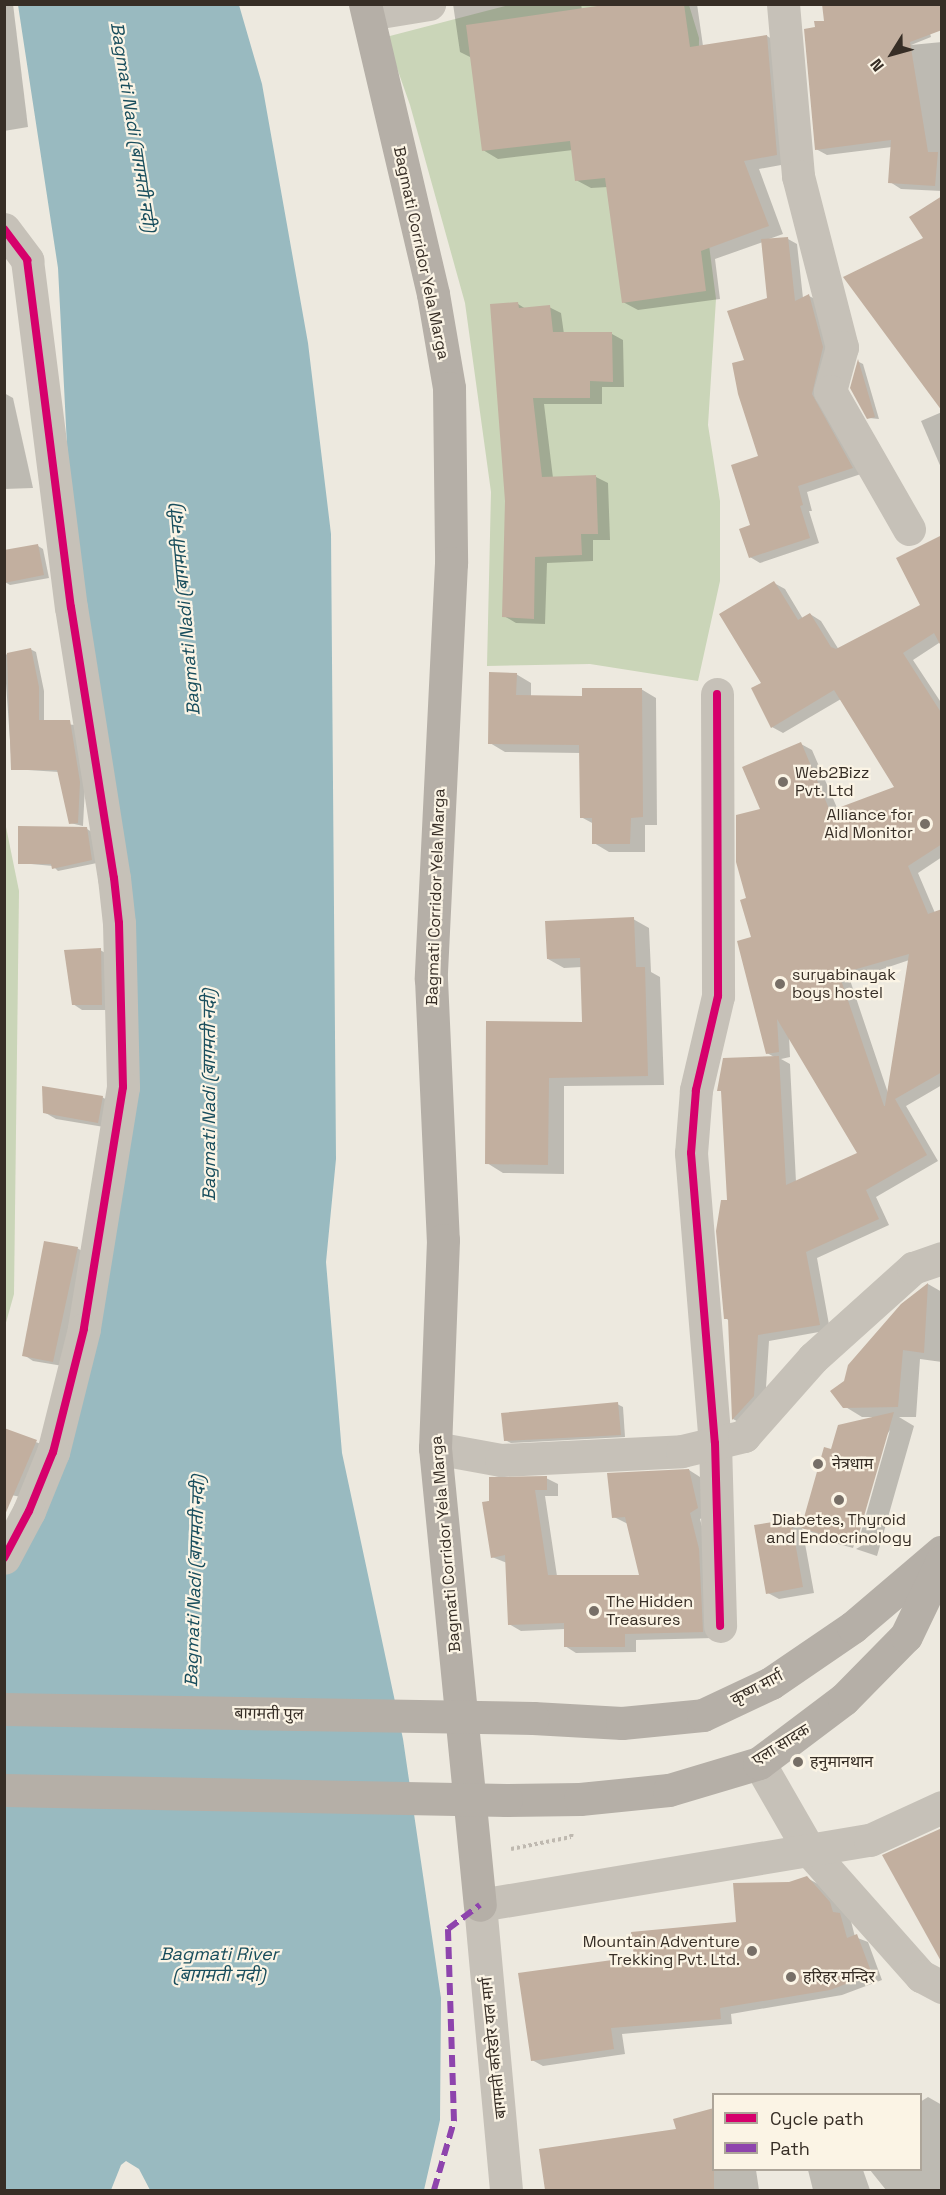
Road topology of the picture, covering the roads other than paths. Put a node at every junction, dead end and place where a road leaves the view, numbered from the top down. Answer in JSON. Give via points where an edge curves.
{"nodes":[{"id":1,"x":429,"y":4,"type":"edge"},
{"id":2,"x":783,"y":4,"type":"edge"},
{"id":3,"x":367,"y":9,"type":"edge"},
{"id":4,"x":4,"y":229,"type":"edge"},
{"id":5,"x":909,"y":529,"type":"dead end"},
{"id":6,"x":717,"y":694,"type":"dead end"},
{"id":7,"x":942,"y":1258,"type":"edge"},
{"id":8,"x":715,"y":1443,"type":"junction"},
{"id":9,"x":435,"y":1448,"type":"junction"},
{"id":10,"x":942,"y":1551,"type":"edge"},
{"id":11,"x":4,"y":1557,"type":"edge"},
{"id":12,"x":942,"y":1562,"type":"edge"},
{"id":13,"x":720,"y":1626,"type":"dead end"},
{"id":14,"x":4,"y":1709,"type":"edge"},
{"id":15,"x":533,"y":1718,"type":"joint"},
{"id":16,"x":759,"y":1763,"type":"junction"},
{"id":17,"x":4,"y":1790,"type":"edge"},
{"id":18,"x":942,"y":1807,"type":"edge"},
{"id":19,"x":809,"y":1850,"type":"junction"},
{"id":20,"x":480,"y":1905,"type":"junction"},
{"id":21,"x":942,"y":1987,"type":"edge"},
{"id":22,"x":506,"y":2190,"type":"edge"}],
"edges":[{"from":1,"to":3,"type":"street"},
{"from":2,"to":5,"type":"street","via":[[798,176],[843,346],[830,391]]},
{"from":3,"to":9,"type":"main road","name":"Bagmati Corridor Yela Marga","via":[[434,294],[449,388],[451,563],[431,979],[443,1240]]},
{"from":4,"to":11,"type":"street","via":[[27,260],[71,607],[114,878],[119,923],[123,1087],[84,1329],[52,1452],[29,1511]]},
{"from":6,"to":8,"type":"street","via":[[718,996],[696,1090],[691,1153]]},
{"from":7,"to":8,"type":"street","via":[[913,1268],[896,1283],[813,1358],[744,1436]]},
{"from":8,"to":9,"type":"street","via":[[682,1451],[501,1460]]},
{"from":8,"to":13,"type":"street"},
{"from":9,"to":20,"type":"main road","name":"Bagmati Corridor Yela Marga"},
{"from":10,"to":15,"type":"main road","name":"कृष्ण मार्ग","via":[[854,1627],[771,1683],[703,1715],[622,1723]]},
{"from":12,"to":16,"type":"main road","name":"एला सादक","via":[[906,1636],[836,1706]]},
{"from":14,"to":15,"type":"main road","name":"बागमती पुल","bridge":true},
{"from":16,"to":17,"type":"main road","name":"एला सादक","bridge":true,"via":[[669,1790],[580,1799]]},
{"from":16,"to":19,"type":"street"},
{"from":18,"to":19,"type":"street","via":[[870,1840]]},
{"from":19,"to":20,"type":"street"},
{"from":19,"to":21,"type":"street","via":[[921,1976]]},
{"from":20,"to":22,"type":"street","name":"बागमती करिडोर यल मार्ग"}]}
